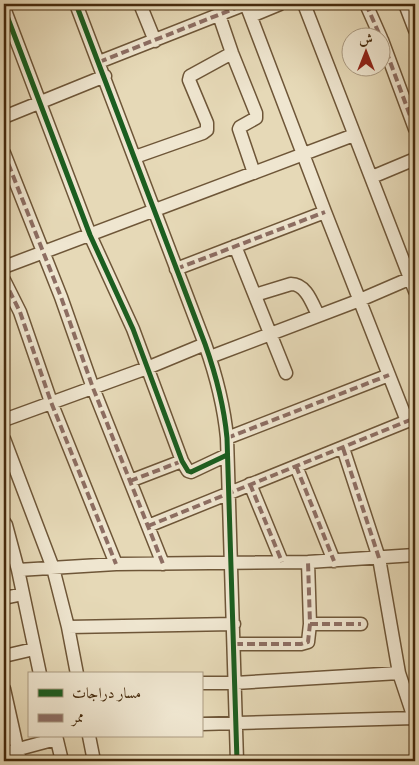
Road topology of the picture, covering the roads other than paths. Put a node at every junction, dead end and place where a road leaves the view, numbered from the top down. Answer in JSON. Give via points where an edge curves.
{"nodes":[{"id":1,"x":76,"y":4,"type":"edge"},
{"id":2,"x":140,"y":4,"type":"edge"},
{"id":3,"x":280,"y":4,"type":"edge"},
{"id":4,"x":304,"y":4,"type":"edge"},
{"id":5,"x":366,"y":4,"type":"edge"},
{"id":6,"x":405,"y":4,"type":"edge"},
{"id":7,"x":4,"y":8,"type":"edge"},
{"id":8,"x":248,"y":8,"type":"edge"},
{"id":9,"x":219,"y":15,"type":"junction"},
{"id":10,"x":376,"y":28,"type":"edge"},
{"id":11,"x":415,"y":30,"type":"edge"},
{"id":12,"x":155,"y":41,"type":"junction"},
{"id":13,"x":232,"y":53,"type":"junction"},
{"id":14,"x":99,"y":62,"type":"junction"},
{"id":15,"x":392,"y":68,"type":"edge"},
{"id":16,"x":105,"y":76,"type":"junction"},
{"id":17,"x":41,"y":103,"type":"junction"},
{"id":18,"x":4,"y":117,"type":"edge"},
{"id":19,"x":415,"y":129,"type":"edge"},
{"id":20,"x":354,"y":135,"type":"junction"},
{"id":21,"x":4,"y":153,"type":"edge"},
{"id":22,"x":303,"y":154,"type":"junction"},
{"id":23,"x":135,"y":157,"type":"junction"},
{"id":24,"x":415,"y":159,"type":"edge"},
{"id":25,"x":254,"y":173,"type":"junction"},
{"id":26,"x":372,"y":177,"type":"junction"},
{"id":27,"x":154,"y":210,"type":"junction"},
{"id":28,"x":324,"y":212,"type":"junction"},
{"id":29,"x":90,"y":235,"type":"junction"},
{"id":30,"x":235,"y":246,"type":"junction"},
{"id":31,"x":43,"y":252,"type":"junction"},
{"id":32,"x":4,"y":267,"type":"edge"},
{"id":33,"x":176,"y":269,"type":"junction"},
{"id":34,"x":413,"y":276,"type":"edge"},
{"id":35,"x":4,"y":280,"type":"edge"},
{"id":36,"x":415,"y":290,"type":"edge"},
{"id":37,"x":255,"y":295,"type":"junction"},
{"id":38,"x":360,"y":300,"type":"junction"},
{"id":39,"x":318,"y":314,"type":"junction"},
{"id":40,"x":270,"y":333,"type":"junction"},
{"id":41,"x":205,"y":344,"type":"junction"},
{"id":42,"x":210,"y":357,"type":"junction"},
{"id":43,"x":147,"y":368,"type":"junction"},
{"id":44,"x":286,"y":373,"type":"dead end"},
{"id":45,"x":389,"y":375,"type":"junction"},
{"id":46,"x":93,"y":388,"type":"junction"},
{"id":47,"x":51,"y":402,"type":"junction"},
{"id":48,"x":4,"y":420,"type":"edge"},
{"id":49,"x":411,"y":420,"type":"edge"},
{"id":50,"x":4,"y":438,"type":"edge"},
{"id":51,"x":227,"y":438,"type":"junction"},
{"id":52,"x":343,"y":448,"type":"junction"},
{"id":53,"x":227,"y":455,"type":"junction"},
{"id":54,"x":182,"y":461,"type":"junction"},
{"id":55,"x":296,"y":466,"type":"junction"},
{"id":56,"x":130,"y":481,"type":"junction"},
{"id":57,"x":250,"y":484,"type":"junction"},
{"id":58,"x":229,"y":492,"type":"junction"},
{"id":59,"x":4,"y":522,"type":"edge"},
{"id":60,"x":148,"y":526,"type":"junction"},
{"id":61,"x":415,"y":555,"type":"edge"},
{"id":62,"x":379,"y":558,"type":"junction"},
{"id":63,"x":334,"y":561,"type":"junction"},
{"id":64,"x":282,"y":562,"type":"junction"},
{"id":65,"x":308,"y":562,"type":"junction"},
{"id":66,"x":231,"y":563,"type":"junction"},
{"id":67,"x":116,"y":564,"type":"junction"},
{"id":68,"x":163,"y":564,"type":"junction"},
{"id":69,"x":53,"y":568,"type":"junction"},
{"id":70,"x":18,"y":570,"type":"junction"},
{"id":71,"x":23,"y":594,"type":"junction"},
{"id":72,"x":4,"y":598,"type":"edge"},
{"id":73,"x":234,"y":624,"type":"junction"},
{"id":74,"x":310,"y":624,"type":"junction"},
{"id":75,"x":362,"y":624,"type":"dead end"},
{"id":76,"x":68,"y":627,"type":"junction"},
{"id":77,"x":235,"y":644,"type":"junction"},
{"id":78,"x":34,"y":649,"type":"junction"},
{"id":79,"x":4,"y":656,"type":"edge"},
{"id":80,"x":40,"y":672,"type":"edge"},
{"id":81,"x":77,"y":672,"type":"edge"},
{"id":82,"x":399,"y":673,"type":"junction"},
{"id":83,"x":202,"y":683,"type":"edge"},
{"id":84,"x":235,"y":683,"type":"junction"},
{"id":85,"x":4,"y":689,"type":"edge"},
{"id":86,"x":411,"y":693,"type":"edge"},
{"id":87,"x":415,"y":719,"type":"edge"},
{"id":88,"x":236,"y":723,"type":"junction"},
{"id":89,"x":202,"y":724,"type":"edge"},
{"id":90,"x":56,"y":738,"type":"edge"},
{"id":91,"x":89,"y":738,"type":"edge"},
{"id":92,"x":4,"y":753,"type":"edge"},
{"id":93,"x":19,"y":755,"type":"edge"},
{"id":94,"x":62,"y":761,"type":"edge"},
{"id":95,"x":94,"y":761,"type":"edge"},
{"id":96,"x":237,"y":761,"type":"edge"}],
"edges":[{"from":1,"to":14,"type":"street"},
{"from":2,"to":12,"type":"street"},
{"from":3,"to":8,"type":"street"},
{"from":4,"to":20,"type":"street"},
{"from":5,"to":10,"type":"street"},
{"from":6,"to":11,"type":"street"},
{"from":7,"to":17,"type":"street"},
{"from":8,"to":9,"type":"street"},
{"from":8,"to":22,"type":"street"},
{"from":9,"to":12,"type":"street"},
{"from":9,"to":13,"type":"street"},
{"from":12,"to":14,"type":"street"},
{"from":13,"to":23,"type":"street","via":[[190,76],[207,130]]},
{"from":13,"to":25,"type":"street","via":[[256,113],[256,118],[239,129]]},
{"from":14,"to":16,"type":"street"},
{"from":15,"to":19,"type":"street"},
{"from":16,"to":17,"type":"street"},
{"from":16,"to":23,"type":"street"},
{"from":17,"to":18,"type":"street"},
{"from":17,"to":29,"type":"street"},
{"from":20,"to":22,"type":"street"},
{"from":20,"to":26,"type":"street"},
{"from":21,"to":31,"type":"street"},
{"from":22,"to":25,"type":"street"},
{"from":22,"to":28,"type":"street"},
{"from":23,"to":27,"type":"street"},
{"from":24,"to":26,"type":"street"},
{"from":25,"to":27,"type":"street"},
{"from":26,"to":34,"type":"street"},
{"from":27,"to":29,"type":"street"},
{"from":27,"to":33,"type":"street"},
{"from":28,"to":30,"type":"street"},
{"from":28,"to":38,"type":"street"},
{"from":29,"to":31,"type":"street"},
{"from":29,"to":43,"type":"street"},
{"from":30,"to":33,"type":"street"},
{"from":30,"to":37,"type":"street"},
{"from":31,"to":32,"type":"street"},
{"from":31,"to":46,"type":"street"},
{"from":33,"to":41,"type":"street"},
{"from":34,"to":36,"type":"street"},
{"from":34,"to":38,"type":"street"},
{"from":35,"to":47,"type":"street","via":[[20,312]]},
{"from":37,"to":39,"type":"street","via":[[296,284],[305,290]]},
{"from":37,"to":40,"type":"street"},
{"from":38,"to":39,"type":"street"},
{"from":38,"to":45,"type":"street"},
{"from":39,"to":40,"type":"street"},
{"from":40,"to":42,"type":"street"},
{"from":40,"to":44,"type":"street"},
{"from":41,"to":42,"type":"street"},
{"from":41,"to":43,"type":"street"},
{"from":42,"to":51,"type":"street","via":[[219,386]]},
{"from":43,"to":46,"type":"street"},
{"from":43,"to":54,"type":"street"},
{"from":45,"to":49,"type":"street"},
{"from":45,"to":51,"type":"street"},
{"from":46,"to":47,"type":"street"},
{"from":46,"to":56,"type":"street"},
{"from":47,"to":48,"type":"street"},
{"from":47,"to":67,"type":"street"},
{"from":49,"to":52,"type":"street"},
{"from":50,"to":69,"type":"street"},
{"from":51,"to":53,"type":"street"},
{"from":52,"to":55,"type":"street"},
{"from":52,"to":62,"type":"street"},
{"from":53,"to":54,"type":"street","via":[[190,472]]},
{"from":53,"to":58,"type":"street"},
{"from":54,"to":56,"type":"street"},
{"from":55,"to":57,"type":"street"},
{"from":55,"to":63,"type":"street"},
{"from":56,"to":60,"type":"street"},
{"from":57,"to":58,"type":"street"},
{"from":57,"to":64,"type":"street"},
{"from":58,"to":60,"type":"street"},
{"from":58,"to":66,"type":"street"},
{"from":59,"to":70,"type":"street"},
{"from":60,"to":68,"type":"street"},
{"from":61,"to":62,"type":"street"},
{"from":62,"to":63,"type":"street"},
{"from":62,"to":82,"type":"street"},
{"from":63,"to":65,"type":"street"},
{"from":64,"to":65,"type":"street"},
{"from":64,"to":66,"type":"street"},
{"from":65,"to":74,"type":"street"},
{"from":66,"to":68,"type":"street"},
{"from":66,"to":73,"type":"street"},
{"from":67,"to":68,"type":"street"},
{"from":67,"to":69,"type":"street"},
{"from":69,"to":70,"type":"street"},
{"from":69,"to":76,"type":"street"},
{"from":70,"to":71,"type":"street"},
{"from":71,"to":72,"type":"street"},
{"from":71,"to":78,"type":"street"},
{"from":73,"to":76,"type":"street"},
{"from":73,"to":77,"type":"street"},
{"from":74,"to":75,"type":"street"},
{"from":74,"to":77,"type":"street","via":[[306,644]]},
{"from":76,"to":81,"type":"street"},
{"from":77,"to":84,"type":"street"},
{"from":78,"to":79,"type":"street"},
{"from":78,"to":80,"type":"street"},
{"from":82,"to":84,"type":"street"},
{"from":82,"to":86,"type":"street"},
{"from":83,"to":84,"type":"street"},
{"from":84,"to":88,"type":"street"},
{"from":85,"to":93,"type":"street"},
{"from":86,"to":87,"type":"street"},
{"from":87,"to":88,"type":"street"},
{"from":88,"to":89,"type":"street"},
{"from":88,"to":96,"type":"street"},
{"from":90,"to":93,"type":"street"},
{"from":90,"to":94,"type":"street"},
{"from":91,"to":95,"type":"street"},
{"from":92,"to":93,"type":"street"}]}
